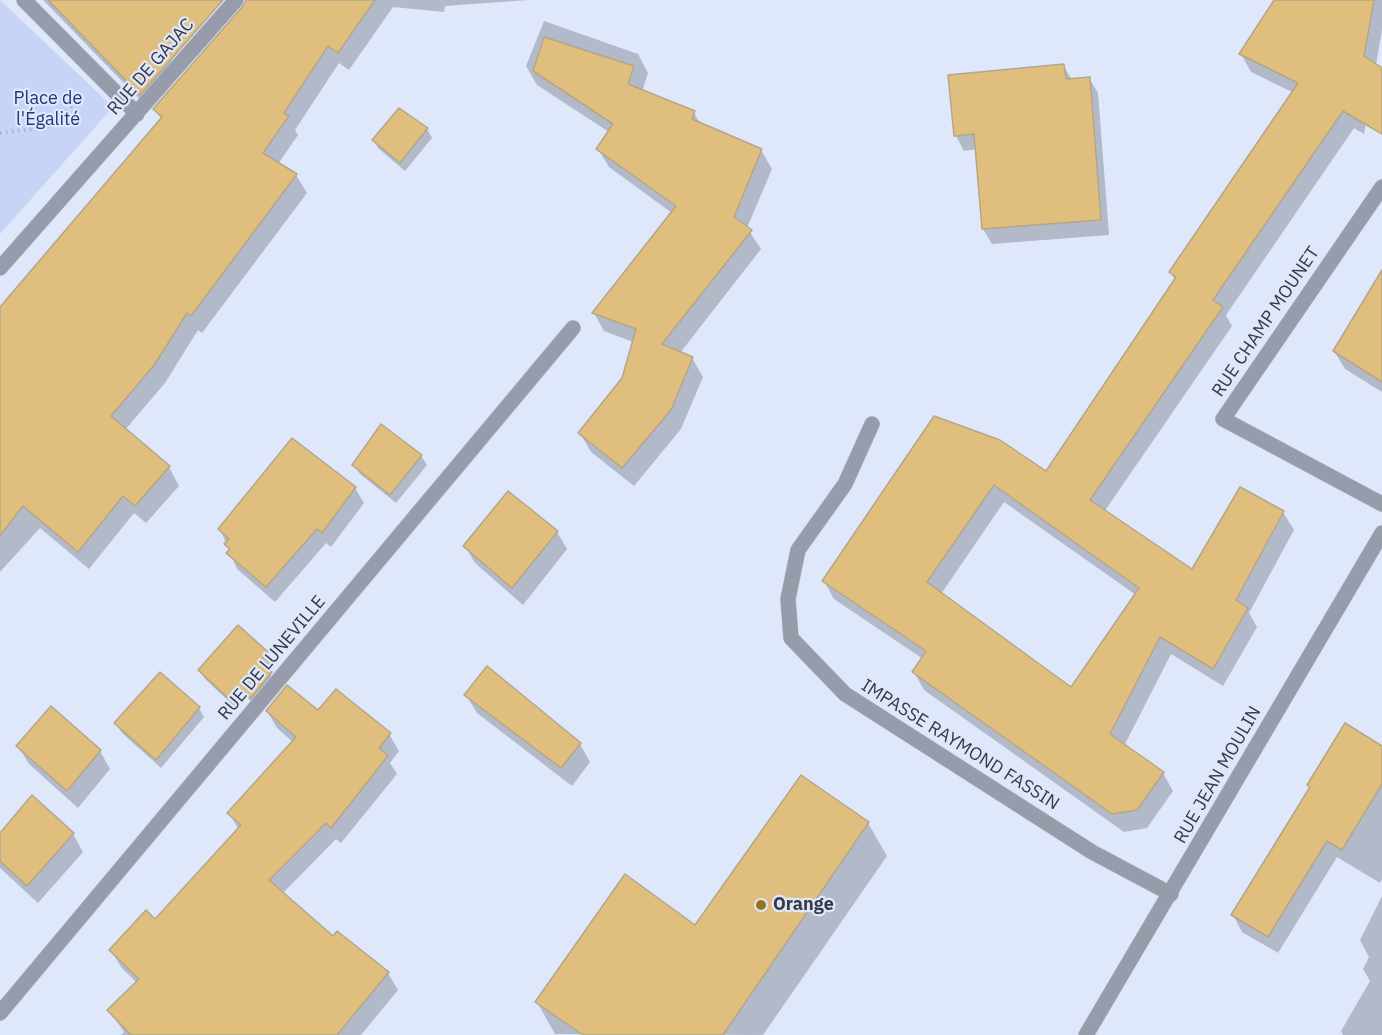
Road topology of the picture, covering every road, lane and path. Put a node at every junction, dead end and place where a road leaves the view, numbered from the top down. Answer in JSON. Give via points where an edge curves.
{"nodes":[{"id":1,"x":24,"y":0,"type":"edge"},
{"id":2,"x":236,"y":0,"type":"edge"},
{"id":3,"x":104,"y":80,"type":"junction"},
{"id":4,"x":137,"y":114,"type":"junction"},
{"id":5,"x":0,"y":133,"type":"edge"},
{"id":6,"x":1382,"y":187,"type":"edge"},
{"id":7,"x":0,"y":268,"type":"edge"},
{"id":8,"x":573,"y":328,"type":"dead end"},
{"id":9,"x":872,"y":424,"type":"dead end"},
{"id":10,"x":1382,"y":504,"type":"edge"},
{"id":11,"x":1382,"y":533,"type":"edge"},
{"id":12,"x":1171,"y":894,"type":"junction"},
{"id":13,"x":0,"y":1013,"type":"edge"},
{"id":14,"x":1086,"y":1035,"type":"edge"}],
"edges":[{"from":1,"to":3,"type":"street"},
{"from":2,"to":4,"type":"street","name":"RUE DE GAJAC"},
{"from":3,"to":4,"type":"street"},
{"from":3,"to":5,"type":"path","via":[[47,127]]},
{"from":4,"to":7,"type":"street","name":"RUE DE GAJAC"},
{"from":6,"to":10,"type":"street","name":"RUE CHAMP MOUNET","via":[[1223,419]]},
{"from":8,"to":13,"type":"street","name":"RUE DE LUNEVILLE"},
{"from":9,"to":12,"type":"street","name":"IMPASSE RAYMOND FASSIN","via":[[845,484],[798,550],[788,599],[791,638],[845,694],[1092,852]]},
{"from":11,"to":12,"type":"street","name":"RUE JEAN MOULIN"},
{"from":12,"to":14,"type":"street","name":"RUE JEAN MOULIN"}]}
